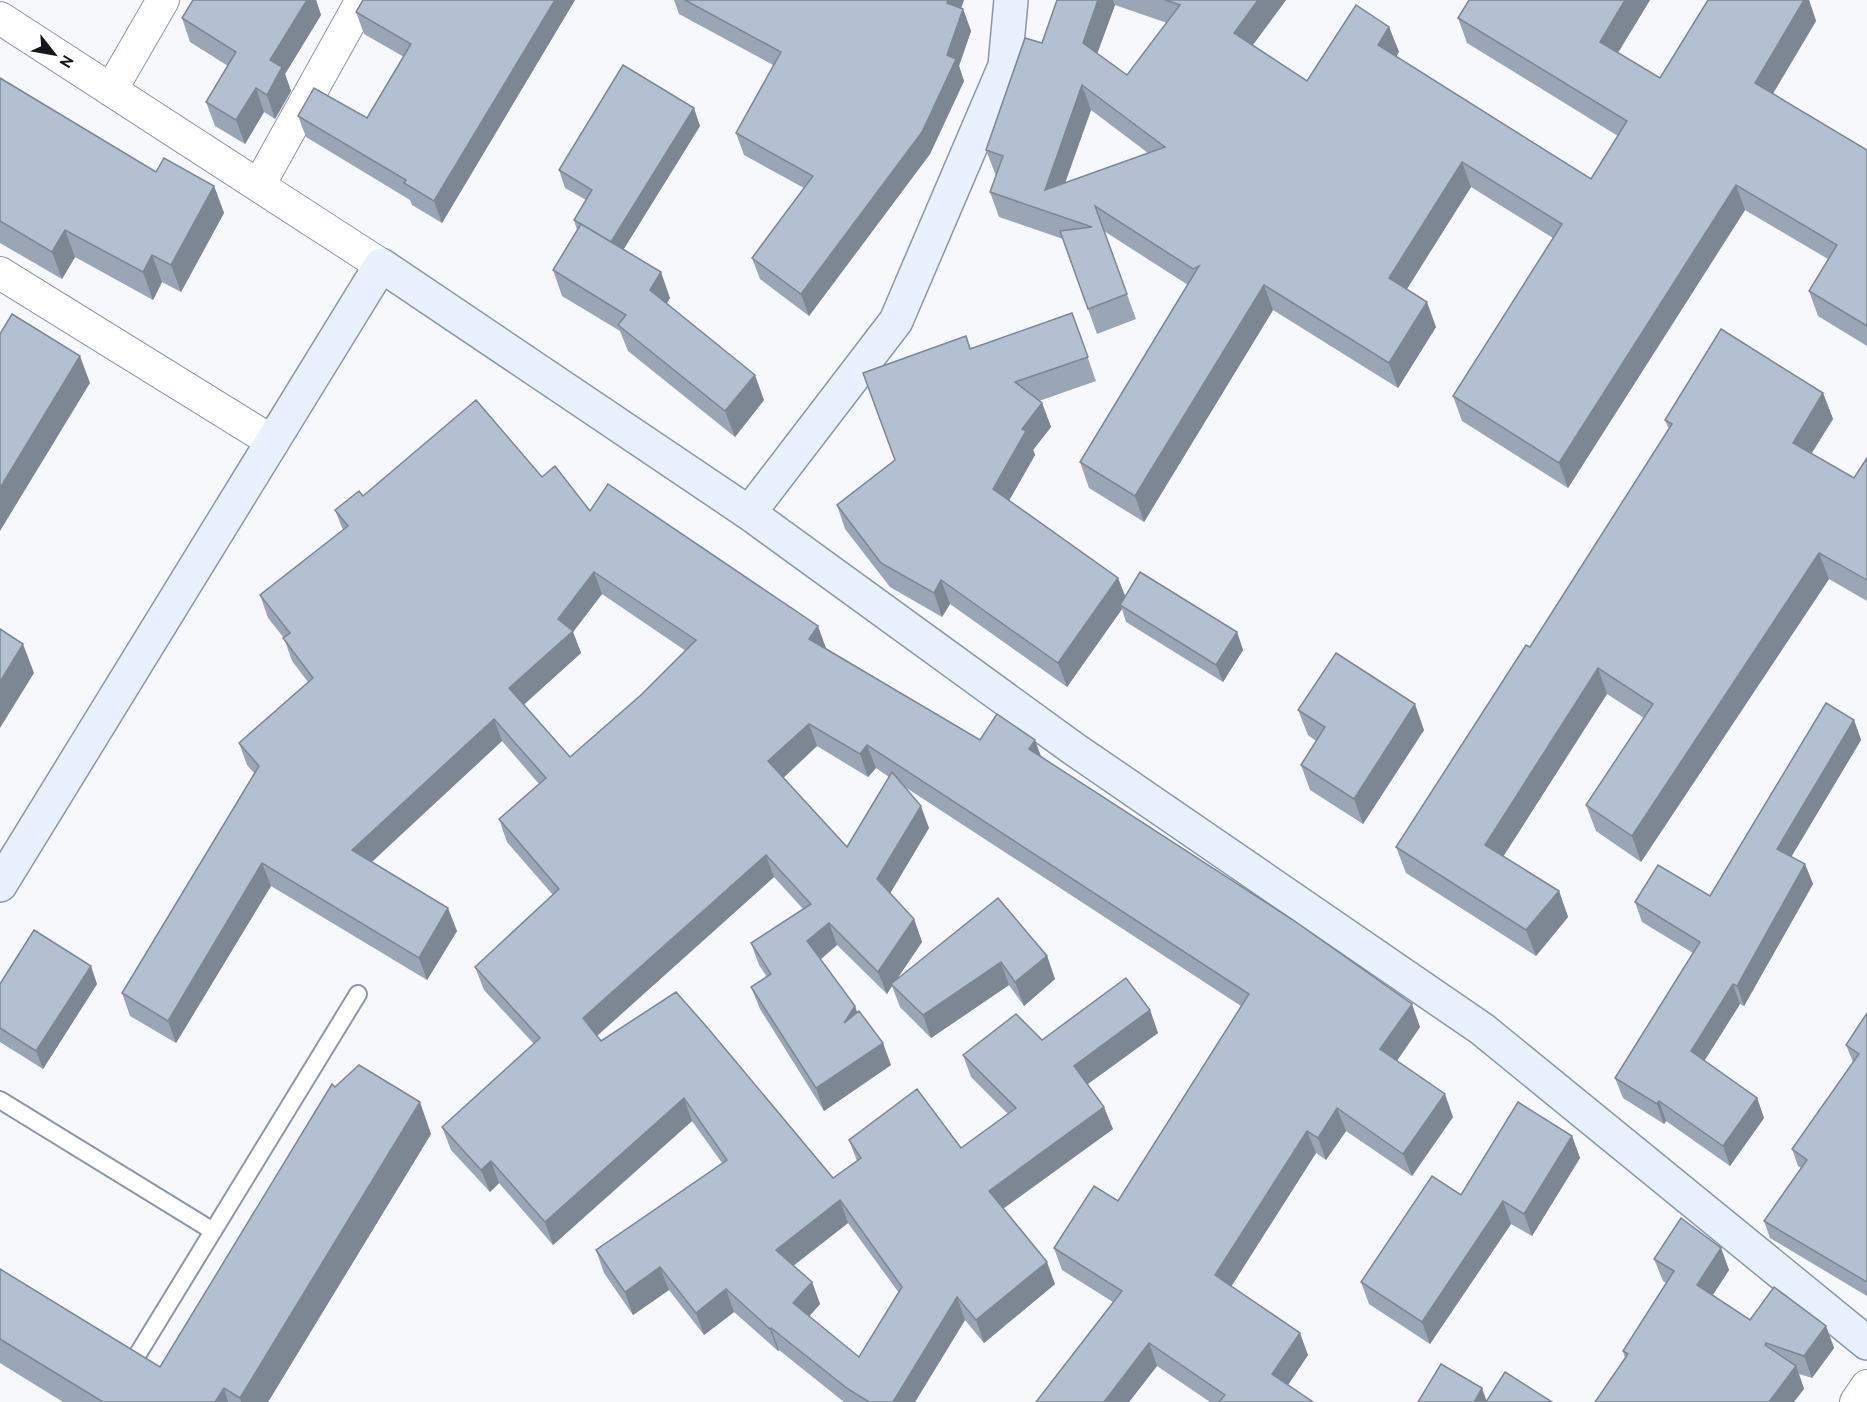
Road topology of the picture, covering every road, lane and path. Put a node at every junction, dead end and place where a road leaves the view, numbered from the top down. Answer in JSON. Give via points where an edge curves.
{"nodes":[{"id":1,"x":163,"y":0,"type":"edge"},
{"id":2,"x":362,"y":0,"type":"edge"},
{"id":3,"x":1011,"y":0,"type":"edge"},
{"id":4,"x":0,"y":18,"type":"edge"},
{"id":5,"x":111,"y":90,"type":"junction"},
{"id":6,"x":259,"y":185,"type":"junction"},
{"id":7,"x":381,"y":265,"type":"junction"},
{"id":8,"x":0,"y":273,"type":"edge"},
{"id":9,"x":273,"y":442,"type":"junction"},
{"id":10,"x":749,"y":513,"type":"junction"},
{"id":11,"x":0,"y":885,"type":"edge"},
{"id":12,"x":358,"y":994,"type":"dead end"},
{"id":13,"x":0,"y":1100,"type":"edge"},
{"id":14,"x":213,"y":1231,"type":"junction"},
{"id":15,"x":1867,"y":1343,"type":"edge"},
{"id":16,"x":133,"y":1362,"type":"edge"},
{"id":17,"x":1867,"y":1386,"type":"edge"},
{"id":18,"x":1856,"y":1402,"type":"edge"}],
"edges":[{"from":1,"to":5,"type":"street"},
{"from":2,"to":6,"type":"street"},
{"from":3,"to":10,"type":"street","via":[[1005,66],[896,321]]},
{"from":4,"to":5,"type":"street"},
{"from":5,"to":6,"type":"street"},
{"from":6,"to":7,"type":"street"},
{"from":7,"to":9,"type":"street"},
{"from":7,"to":10,"type":"street"},
{"from":8,"to":9,"type":"street"},
{"from":9,"to":11,"type":"street"},
{"from":10,"to":15,"type":"street","via":[[1074,749],[1482,1029]]},
{"from":12,"to":14,"type":"lane"},
{"from":13,"to":14,"type":"lane"},
{"from":14,"to":16,"type":"lane"},
{"from":17,"to":18,"type":"street"}]}
